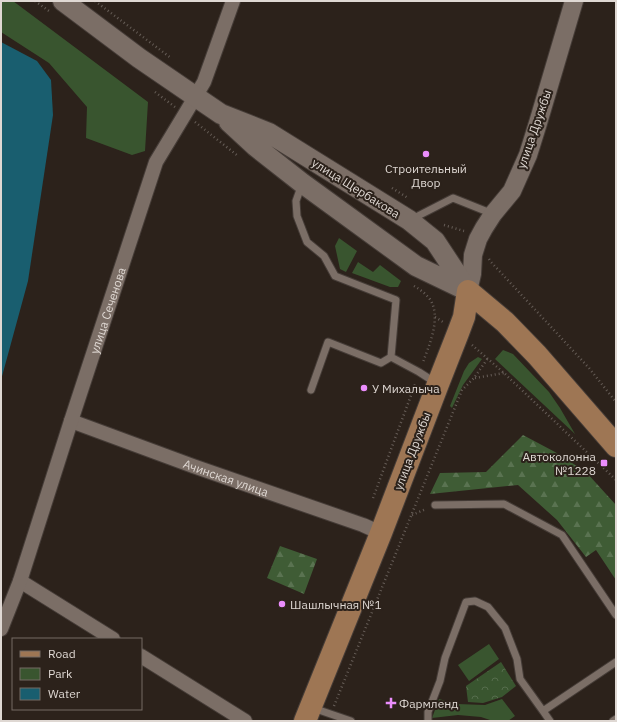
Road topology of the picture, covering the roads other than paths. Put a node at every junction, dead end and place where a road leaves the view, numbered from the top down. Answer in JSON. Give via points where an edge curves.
{"nodes":[{"id":1,"x":233,"y":1,"type":"edge"},
{"id":2,"x":574,"y":1,"type":"edge"},
{"id":3,"x":59,"y":8,"type":"edge"},
{"id":4,"x":196,"y":97,"type":"junction"},
{"id":5,"x":221,"y":114,"type":"junction"},
{"id":6,"x":302,"y":183,"type":"junction"},
{"id":7,"x":493,"y":214,"type":"junction"},
{"id":8,"x":409,"y":220,"type":"junction"},
{"id":9,"x":468,"y":290,"type":"junction"},
{"id":10,"x":391,"y":357,"type":"junction"},
{"id":11,"x":438,"y":384,"type":"junction"},
{"id":12,"x":311,"y":390,"type":"dead end"},
{"id":13,"x":71,"y":421,"type":"junction"},
{"id":14,"x":616,"y":446,"type":"edge"},
{"id":15,"x":435,"y":505,"type":"road end"},
{"id":16,"x":372,"y":529,"type":"junction"},
{"id":17,"x":20,"y":581,"type":"junction"},
{"id":18,"x":616,"y":615,"type":"edge"},
{"id":19,"x":1,"y":629,"type":"edge"},
{"id":20,"x":111,"y":638,"type":"edge"},
{"id":21,"x":142,"y":657,"type":"edge"},
{"id":22,"x":616,"y":662,"type":"edge"},
{"id":23,"x":543,"y":711,"type":"junction"},
{"id":24,"x":316,"y":714,"type":"edge"},
{"id":25,"x":616,"y":719,"type":"edge"},
{"id":26,"x":245,"y":721,"type":"edge"},
{"id":27,"x":351,"y":721,"type":"edge"},
{"id":28,"x":428,"y":721,"type":"edge"},
{"id":29,"x":550,"y":721,"type":"edge"},
{"id":30,"x":613,"y":721,"type":"edge"}],
"edges":[{"from":1,"to":4,"type":"street","name":"улица Сеченова","via":[[204,82]]},
{"from":2,"to":7,"type":"street","name":"улица Дружбы","via":[[528,154],[512,190]]},
{"from":3,"to":4,"type":"main road","name":"улица Щербакова","via":[[140,58]]},
{"from":4,"to":5,"type":"main road","name":"улица Щербакова"},
{"from":4,"to":13,"type":"street","name":"улица Сеченова","via":[[156,162]]},
{"from":5,"to":6,"type":"main road","name":"улица Щербакова","via":[[255,146]]},
{"from":5,"to":8,"type":"main road","name":"улица Щербакова","via":[[269,133]]},
{"from":6,"to":9,"type":"main road","name":"улица Щербакова","via":[[416,266]]},
{"from":6,"to":10,"type":"lane","via":[[296,201],[297,216],[307,242],[324,256],[335,276],[396,300]]},
{"from":7,"to":8,"type":"lane","via":[[453,198]]},
{"from":7,"to":9,"type":"street","name":"улица Дружбы","via":[[472,255],[472,274]]},
{"from":8,"to":9,"type":"main road","name":"улица Щербакова","via":[[435,241]]},
{"from":9,"to":11,"type":"main road","name":"улица Дружбы","via":[[464,318]]},
{"from":9,"to":14,"type":"main road","name":"улица Щербакова","via":[[532,349]]},
{"from":10,"to":11,"type":"lane"},
{"from":10,"to":12,"type":"lane","via":[[381,363],[328,342]]},
{"from":11,"to":16,"type":"main road","name":"улица Дружбы"},
{"from":13,"to":16,"type":"street","name":"Ачинская улица"},
{"from":13,"to":17,"type":"street","name":"улица Сеченова"},
{"from":15,"to":18,"type":"lane","via":[[504,504],[562,535]]},
{"from":16,"to":24,"type":"main road","name":"улица Дружбы"},
{"from":17,"to":19,"type":"street","name":"улица Сеченова"},
{"from":17,"to":20,"type":"street"},
{"from":21,"to":26,"type":"street"},
{"from":22,"to":23,"type":"lane"},
{"from":23,"to":28,"type":"lane","via":[[520,680],[517,660],[505,628],[488,607],[475,601],[466,602],[444,658],[440,681],[428,712]]},
{"from":23,"to":29,"type":"lane"},
{"from":24,"to":27,"type":"lane"},
{"from":25,"to":30,"type":"lane"}]}
